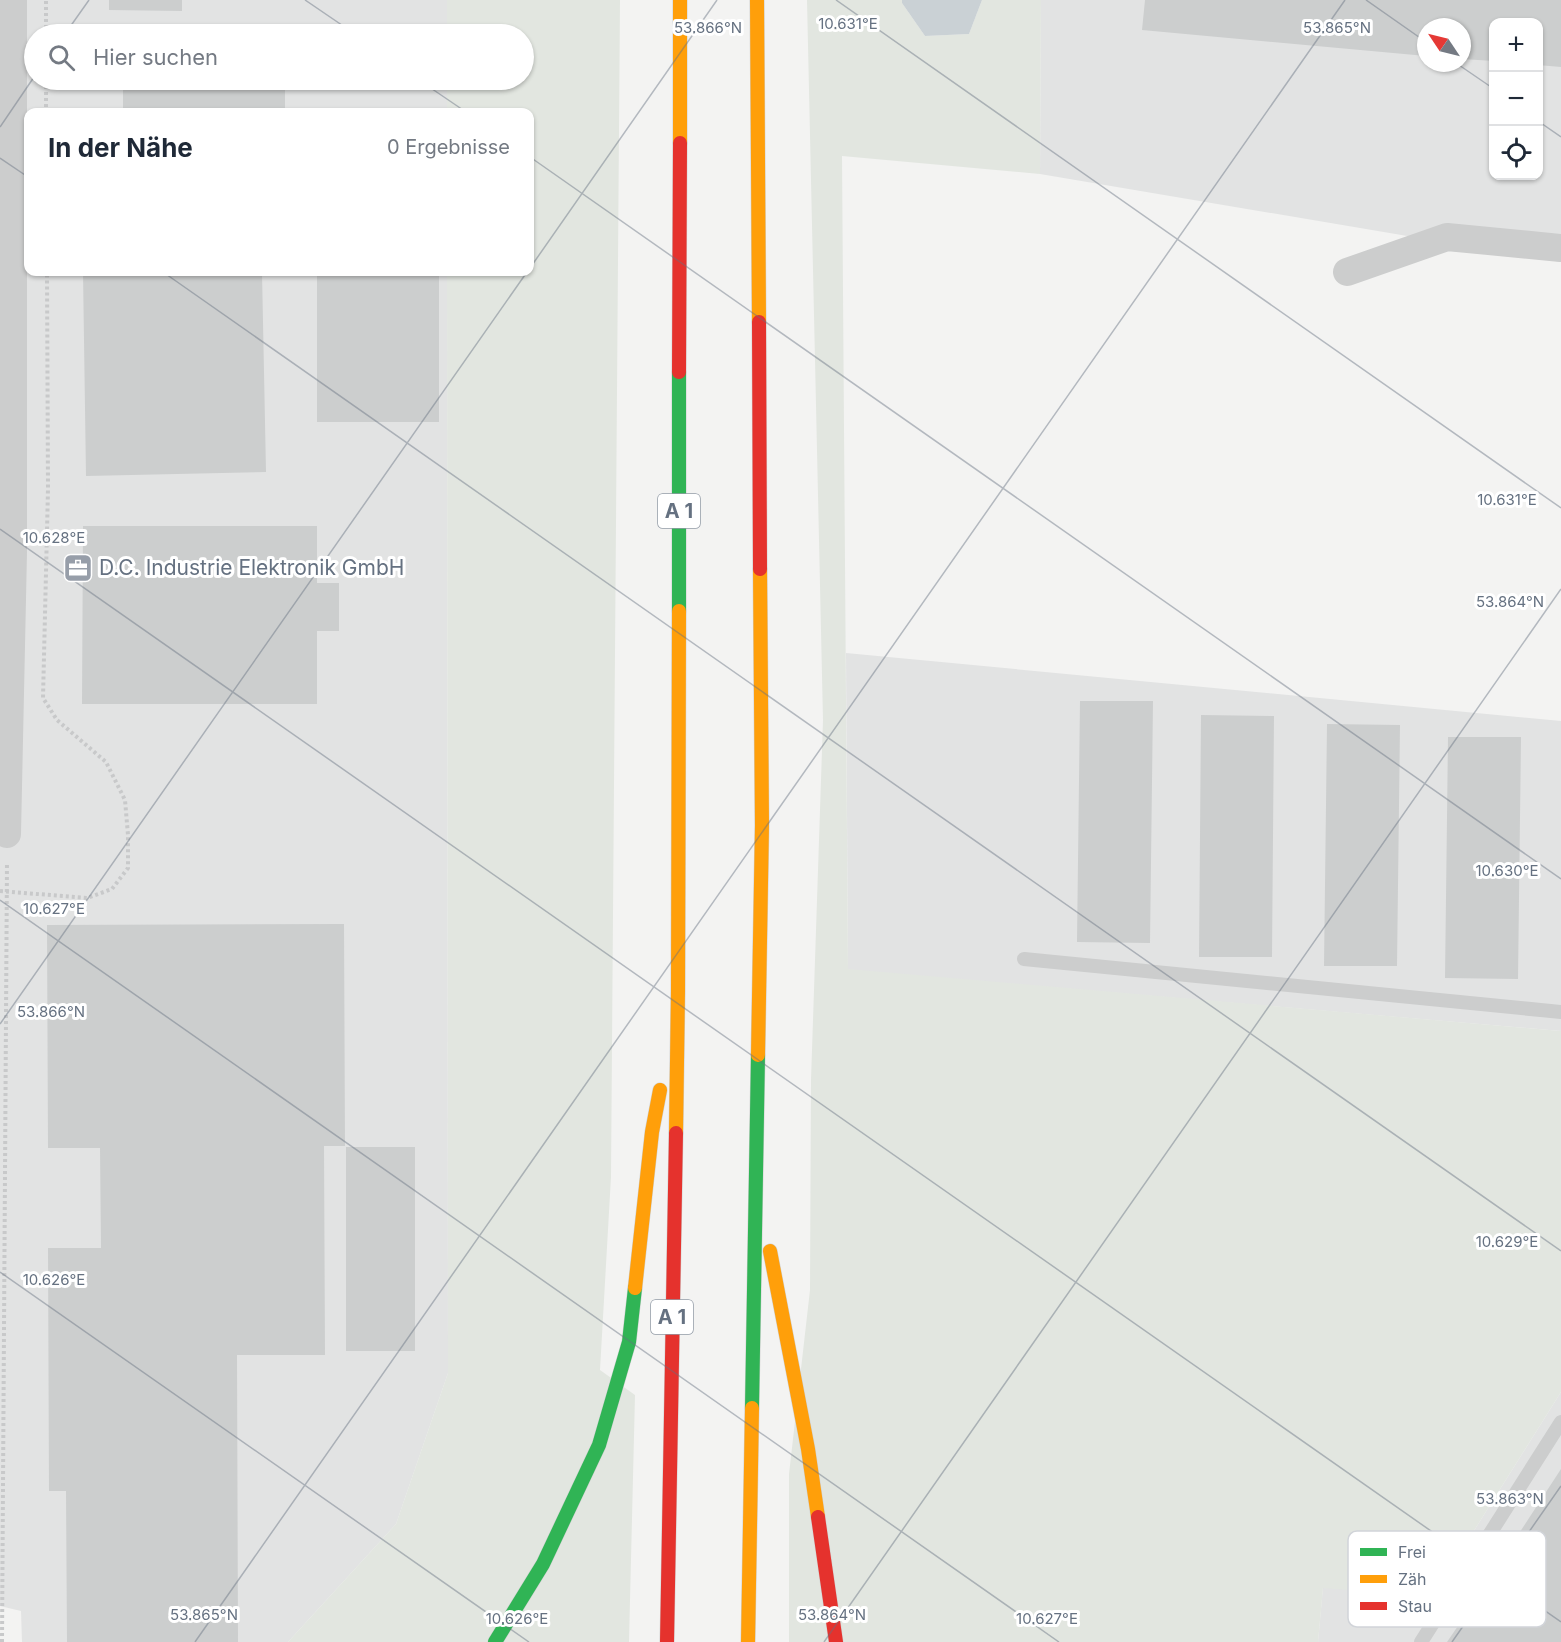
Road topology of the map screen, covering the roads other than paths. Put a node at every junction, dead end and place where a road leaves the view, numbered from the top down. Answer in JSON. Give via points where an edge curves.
{"nodes":[{"id":1,"x":13,"y":0,"type":"edge"},
{"id":2,"x":680,"y":0,"type":"edge"},
{"id":3,"x":757,"y":0,"type":"edge"},
{"id":4,"x":20,"y":225,"type":"edge"},
{"id":5,"x":1561,"y":248,"type":"edge"},
{"id":6,"x":1347,"y":272,"type":"dead end"},
{"id":7,"x":7,"y":834,"type":"road end"},
{"id":8,"x":1024,"y":959,"type":"dead end"},
{"id":9,"x":678,"y":991,"type":"junction"},
{"id":10,"x":1561,"y":1012,"type":"edge"},
{"id":11,"x":757,"y":1185,"type":"junction"},
{"id":12,"x":1561,"y":1422,"type":"edge"},
{"id":13,"x":1492,"y":1531,"type":"edge"},
{"id":14,"x":1431,"y":1627,"type":"edge"},
{"id":15,"x":495,"y":1642,"type":"edge"},
{"id":16,"x":667,"y":1642,"type":"edge"},
{"id":17,"x":748,"y":1642,"type":"edge"},
{"id":18,"x":836,"y":1642,"type":"edge"},
{"id":19,"x":1421,"y":1642,"type":"edge"}],
"edges":[{"from":1,"to":4,"type":"street"},
{"from":2,"to":9,"type":"highway","number":"A 1"},
{"from":3,"to":11,"type":"highway","via":[[762,825]]},
{"from":4,"to":7,"type":"street"},
{"from":5,"to":6,"type":"street","via":[[1447,237]]},
{"from":8,"to":10,"type":"lane"},
{"from":9,"to":15,"type":"highway","via":[[652,1132],[629,1342],[599,1445],[543,1564]]},
{"from":9,"to":16,"type":"highway","number":"A 1"},
{"from":11,"to":17,"type":"highway"},
{"from":11,"to":18,"type":"highway","via":[[808,1449]]},
{"from":12,"to":13,"type":"lane"},
{"from":14,"to":19,"type":"lane"}]}
